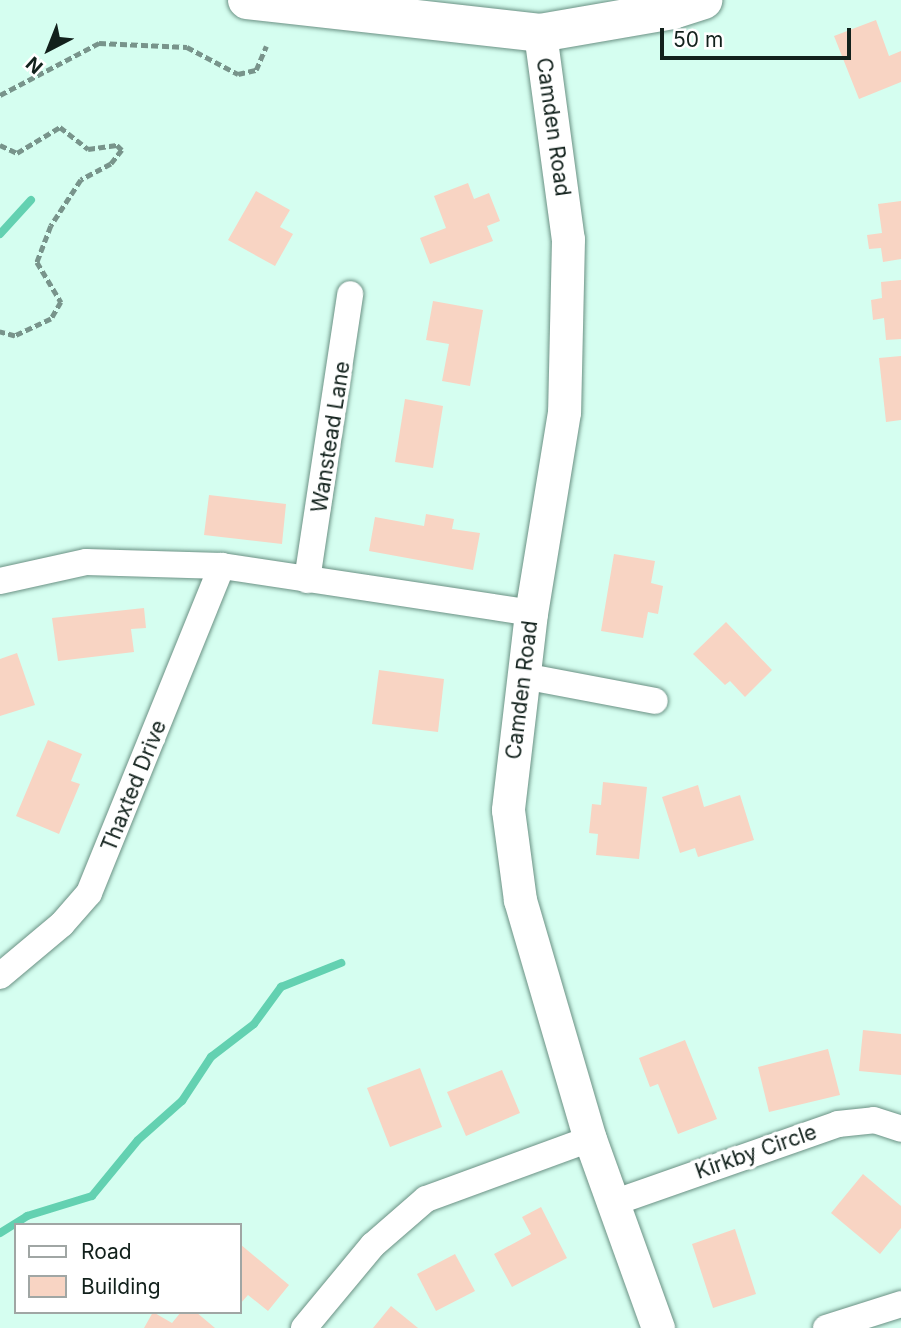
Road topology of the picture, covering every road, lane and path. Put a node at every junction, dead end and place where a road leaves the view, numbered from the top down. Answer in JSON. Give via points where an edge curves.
{"nodes":[{"id":1,"x":247,"y":0,"type":"edge"},
{"id":2,"x":704,"y":0,"type":"edge"},
{"id":3,"x":540,"y":33,"type":"junction"},
{"id":4,"x":266,"y":46,"type":"dead end"},
{"id":5,"x":0,"y":95,"type":"edge"},
{"id":6,"x":0,"y":145,"type":"edge"},
{"id":7,"x":350,"y":294,"type":"dead end"},
{"id":8,"x":0,"y":332,"type":"edge"},
{"id":9,"x":222,"y":566,"type":"junction"},
{"id":10,"x":307,"y":580,"type":"junction"},
{"id":11,"x":0,"y":581,"type":"edge"},
{"id":12,"x":531,"y":613,"type":"junction"},
{"id":13,"x":523,"y":676,"type":"junction"},
{"id":14,"x":655,"y":701,"type":"dead end"},
{"id":15,"x":0,"y":976,"type":"edge"},
{"id":16,"x":901,"y":1129,"type":"edge"},
{"id":17,"x":590,"y":1139,"type":"junction"},
{"id":18,"x":613,"y":1203,"type":"junction"},
{"id":19,"x":901,"y":1304,"type":"edge"},
{"id":20,"x":304,"y":1328,"type":"edge"},
{"id":21,"x":658,"y":1328,"type":"edge"},
{"id":22,"x":826,"y":1328,"type":"edge"}],
"edges":[{"from":1,"to":3,"type":"main road"},
{"from":2,"to":3,"type":"main road","via":[[673,10]]},
{"from":3,"to":12,"type":"street","name":"Camden Road","via":[[568,239],[564,412]]},
{"from":4,"to":5,"type":"path","via":[[256,70],[238,74],[187,47],[99,43]]},
{"from":6,"to":8,"type":"path","via":[[17,153],[60,127],[88,149],[117,145],[121,150],[111,163],[81,180],[51,226],[37,262],[61,302],[51,319],[15,336]]},
{"from":7,"to":10,"type":"street","name":"Wanstead Lane"},
{"from":9,"to":10,"type":"street"},
{"from":9,"to":11,"type":"street","via":[[86,562]]},
{"from":9,"to":15,"type":"street","name":"Thaxted Drive","via":[[89,893],[62,924]]},
{"from":10,"to":12,"type":"street"},
{"from":12,"to":13,"type":"street","name":"Camden Road"},
{"from":13,"to":14,"type":"street"},
{"from":13,"to":17,"type":"street","name":"Camden Road","via":[[508,810],[520,900]]},
{"from":16,"to":18,"type":"street","name":"Kirkby Circle","via":[[874,1120],[838,1124]]},
{"from":17,"to":18,"type":"street","name":"Camden Road"},
{"from":17,"to":20,"type":"street","via":[[426,1199],[373,1245]]},
{"from":18,"to":21,"type":"street","name":"Camden Road"},
{"from":19,"to":22,"type":"street"}]}
